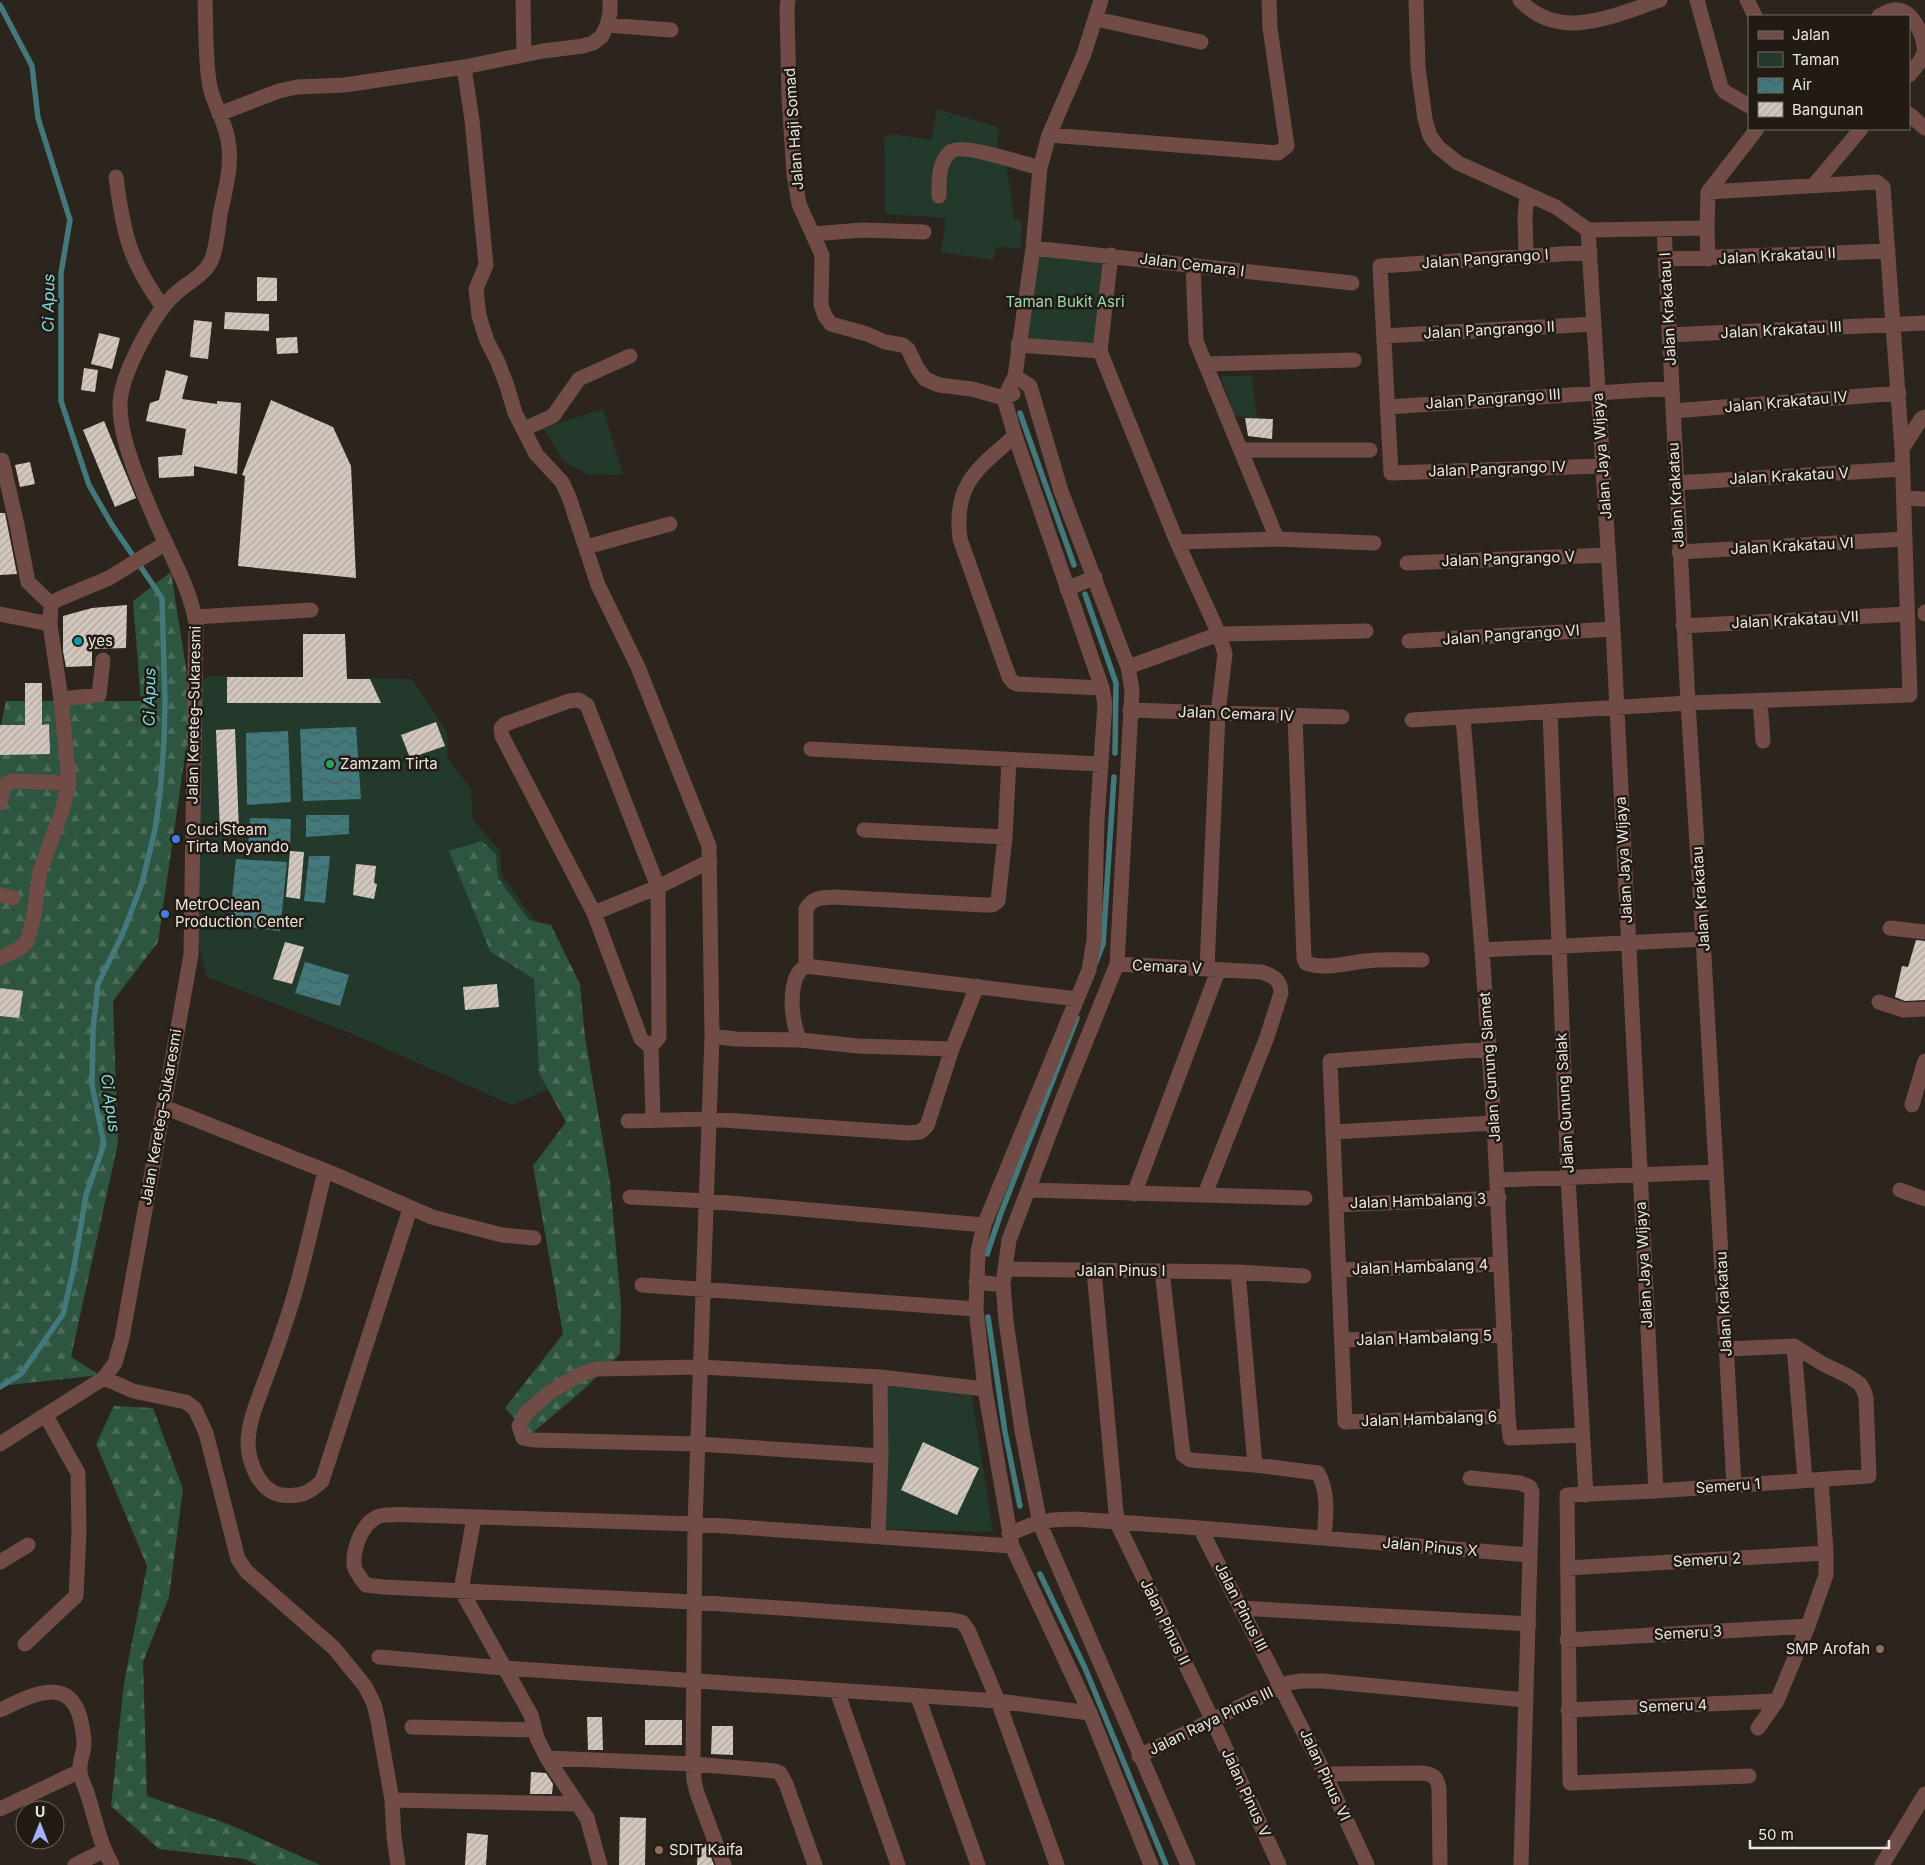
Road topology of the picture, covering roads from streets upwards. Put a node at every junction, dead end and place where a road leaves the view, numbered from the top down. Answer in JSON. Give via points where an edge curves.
{"nodes":[{"id":1,"x":205,"y":0,"type":"edge"},
{"id":2,"x":523,"y":0,"type":"edge"},
{"id":3,"x":610,"y":0,"type":"edge"},
{"id":4,"x":788,"y":0,"type":"edge"},
{"id":5,"x":1101,"y":0,"type":"edge"},
{"id":6,"x":1269,"y":0,"type":"edge"},
{"id":7,"x":1416,"y":0,"type":"edge"},
{"id":8,"x":1520,"y":0,"type":"edge"},
{"id":9,"x":1660,"y":0,"type":"edge"},
{"id":10,"x":1697,"y":0,"type":"edge"},
{"id":11,"x":1747,"y":0,"type":"edge"},
{"id":12,"x":1754,"y":15,"type":"edge"},
{"id":13,"x":1881,"y":15,"type":"edge"},
{"id":14,"x":1908,"y":15,"type":"edge"},
{"id":15,"x":1910,"y":18,"type":"edge"},
{"id":16,"x":1096,"y":19,"type":"junction"},
{"id":17,"x":607,"y":26,"type":"junction"},
{"id":18,"x":671,"y":30,"type":"dead end"},
{"id":19,"x":1201,"y":42,"type":"dead end"},
{"id":20,"x":524,"y":55,"type":"junction"},
{"id":21,"x":464,"y":67,"type":"junction"},
{"id":22,"x":1910,"y":74,"type":"edge"},
{"id":23,"x":1748,"y":105,"type":"edge"},
{"id":24,"x":219,"y":114,"type":"junction"},
{"id":25,"x":1910,"y":115,"type":"edge"},
{"id":26,"x":1925,"y":128,"type":"edge"},
{"id":27,"x":1756,"y":130,"type":"edge"},
{"id":28,"x":1860,"y":130,"type":"edge"},
{"id":29,"x":1049,"y":135,"type":"junction"},
{"id":30,"x":1040,"y":168,"type":"junction"},
{"id":31,"x":116,"y":177,"type":"dead end"},
{"id":32,"x":1813,"y":186,"type":"junction"},
{"id":33,"x":1708,"y":192,"type":"junction"},
{"id":34,"x":1526,"y":194,"type":"junction"},
{"id":35,"x":939,"y":196,"type":"dead end"},
{"id":36,"x":1708,"y":228,"type":"junction"},
{"id":37,"x":1664,"y":229,"type":"junction"},
{"id":38,"x":1588,"y":230,"type":"junction"},
{"id":39,"x":924,"y":232,"type":"dead end"},
{"id":40,"x":813,"y":234,"type":"junction"},
{"id":41,"x":1033,"y":248,"type":"junction"},
{"id":42,"x":1888,"y":251,"type":"junction"},
{"id":43,"x":1590,"y":252,"type":"junction"},
{"id":44,"x":1111,"y":255,"type":"junction"},
{"id":45,"x":1526,"y":256,"type":"junction"},
{"id":46,"x":1665,"y":259,"type":"junction"},
{"id":47,"x":1708,"y":259,"type":"junction"},
{"id":48,"x":1193,"y":265,"type":"junction"},
{"id":49,"x":1352,"y":283,"type":"dead end"},
{"id":50,"x":163,"y":307,"type":"junction"},
{"id":51,"x":1925,"y":323,"type":"edge"},
{"id":52,"x":1594,"y":324,"type":"junction"},
{"id":53,"x":1894,"y":325,"type":"junction"},
{"id":54,"x":1669,"y":335,"type":"junction"},
{"id":55,"x":1384,"y":336,"type":"junction"},
{"id":56,"x":1018,"y":345,"type":"junction"},
{"id":57,"x":1100,"y":351,"type":"junction"},
{"id":58,"x":630,"y":356,"type":"dead end"},
{"id":59,"x":1354,"y":360,"type":"dead end"},
{"id":60,"x":1205,"y":364,"type":"junction"},
{"id":61,"x":1015,"y":376,"type":"junction"},
{"id":62,"x":1030,"y":386,"type":"junction"},
{"id":63,"x":1672,"y":388,"type":"junction"},
{"id":64,"x":1598,"y":392,"type":"junction"},
{"id":65,"x":1899,"y":393,"type":"junction"},
{"id":66,"x":1004,"y":398,"type":"junction"},
{"id":67,"x":1388,"y":407,"type":"junction"},
{"id":68,"x":1673,"y":411,"type":"junction"},
{"id":69,"x":1925,"y":417,"type":"edge"},
{"id":70,"x":524,"y":429,"type":"junction"},
{"id":71,"x":1015,"y":436,"type":"junction"},
{"id":72,"x":1902,"y":449,"type":"junction"},
{"id":73,"x":1241,"y":450,"type":"junction"},
{"id":74,"x":1370,"y":450,"type":"dead end"},
{"id":75,"x":2,"y":460,"type":"dead end"},
{"id":76,"x":1603,"y":466,"type":"junction"},
{"id":77,"x":1903,"y":470,"type":"junction"},
{"id":78,"x":1676,"y":483,"type":"junction"},
{"id":79,"x":1904,"y":498,"type":"junction"},
{"id":80,"x":1925,"y":498,"type":"edge"},
{"id":81,"x":670,"y":524,"type":"dead end"},
{"id":82,"x":1277,"y":539,"type":"junction"},
{"id":83,"x":1905,"y":539,"type":"junction"},
{"id":84,"x":1177,"y":542,"type":"junction"},
{"id":85,"x":1374,"y":543,"type":"dead end"},
{"id":86,"x":160,"y":547,"type":"junction"},
{"id":87,"x":586,"y":547,"type":"junction"},
{"id":88,"x":1679,"y":552,"type":"junction"},
{"id":89,"x":1609,"y":555,"type":"junction"},
{"id":90,"x":1406,"y":563,"type":"dead end"},
{"id":91,"x":1081,"y":583,"type":"junction"},
{"id":92,"x":51,"y":604,"type":"junction"},
{"id":93,"x":311,"y":610,"type":"dead end"},
{"id":94,"x":0,"y":614,"type":"edge"},
{"id":95,"x":1906,"y":614,"type":"junction"},
{"id":96,"x":195,"y":617,"type":"junction"},
{"id":97,"x":50,"y":624,"type":"junction"},
{"id":98,"x":1683,"y":626,"type":"junction"},
{"id":99,"x":1613,"y":629,"type":"junction"},
{"id":100,"x":1366,"y":631,"type":"dead end"},
{"id":101,"x":1219,"y":634,"type":"junction"},
{"id":102,"x":1409,"y":641,"type":"dead end"},
{"id":103,"x":103,"y":660,"type":"dead end"},
{"id":104,"x":1128,"y":667,"type":"junction"},
{"id":105,"x":1102,"y":688,"type":"junction"},
{"id":106,"x":61,"y":699,"type":"junction"},
{"id":107,"x":1760,"y":700,"type":"junction"},
{"id":108,"x":1688,"y":703,"type":"junction"},
{"id":109,"x":1617,"y":707,"type":"junction"},
{"id":110,"x":1130,"y":710,"type":"junction"},
{"id":111,"x":1550,"y":712,"type":"junction"},
{"id":112,"x":1218,"y":714,"type":"junction"},
{"id":113,"x":1295,"y":716,"type":"junction"},
{"id":114,"x":1463,"y":717,"type":"junction"},
{"id":115,"x":1342,"y":718,"type":"dead end"},
{"id":116,"x":1412,"y":720,"type":"dead end"},
{"id":117,"x":1763,"y":741,"type":"dead end"},
{"id":118,"x":811,"y":749,"type":"dead end"},
{"id":119,"x":1009,"y":760,"type":"junction"},
{"id":120,"x":1100,"y":764,"type":"junction"},
{"id":121,"x":69,"y":783,"type":"junction"},
{"id":122,"x":0,"y":804,"type":"edge"},
{"id":123,"x":864,"y":830,"type":"dead end"},
{"id":124,"x":1005,"y":838,"type":"junction"},
{"id":125,"x":710,"y":861,"type":"junction"},
{"id":126,"x":658,"y":887,"type":"junction"},
{"id":127,"x":594,"y":913,"type":"junction"},
{"id":128,"x":1890,"y":928,"type":"dead end"},
{"id":129,"x":1925,"y":932,"type":"edge"},
{"id":130,"x":1703,"y":938,"type":"junction"},
{"id":131,"x":1628,"y":942,"type":"junction"},
{"id":132,"x":1558,"y":946,"type":"junction"},
{"id":133,"x":1482,"y":950,"type":"junction"},
{"id":134,"x":0,"y":958,"type":"edge"},
{"id":135,"x":1422,"y":960,"type":"dead end"},
{"id":136,"x":1117,"y":964,"type":"junction"},
{"id":137,"x":806,"y":966,"type":"junction"},
{"id":138,"x":1212,"y":970,"type":"junction"},
{"id":139,"x":977,"y":986,"type":"junction"},
{"id":140,"x":1077,"y":999,"type":"junction"},
{"id":141,"x":1879,"y":1002,"type":"dead end"},
{"id":142,"x":1925,"y":1010,"type":"edge"},
{"id":143,"x":724,"y":1038,"type":"junction"},
{"id":144,"x":800,"y":1040,"type":"junction"},
{"id":145,"x":651,"y":1047,"type":"junction"},
{"id":146,"x":952,"y":1049,"type":"junction"},
{"id":147,"x":1489,"y":1049,"type":"junction"},
{"id":148,"x":1925,"y":1061,"type":"edge"},
{"id":149,"x":1912,"y":1105,"type":"dead end"},
{"id":150,"x":164,"y":1107,"type":"junction"},
{"id":151,"x":709,"y":1119,"type":"junction"},
{"id":152,"x":653,"y":1120,"type":"junction"},
{"id":153,"x":628,"y":1121,"type":"dead end"},
{"id":154,"x":1494,"y":1122,"type":"junction"},
{"id":155,"x":1333,"y":1132,"type":"junction"},
{"id":156,"x":325,"y":1171,"type":"junction"},
{"id":157,"x":1716,"y":1172,"type":"junction"},
{"id":158,"x":1639,"y":1175,"type":"junction"},
{"id":159,"x":1568,"y":1177,"type":"junction"},
{"id":160,"x":1498,"y":1180,"type":"junction"},
{"id":161,"x":1029,"y":1190,"type":"junction"},
{"id":162,"x":1900,"y":1190,"type":"dead end"},
{"id":163,"x":1134,"y":1194,"type":"junction"},
{"id":164,"x":1205,"y":1194,"type":"junction"},
{"id":165,"x":630,"y":1197,"type":"dead end"},
{"id":166,"x":1305,"y":1198,"type":"dead end"},
{"id":167,"x":1499,"y":1198,"type":"junction"},
{"id":168,"x":1925,"y":1199,"type":"edge"},
{"id":169,"x":707,"y":1201,"type":"junction"},
{"id":170,"x":1336,"y":1205,"type":"junction"},
{"id":171,"x":410,"y":1208,"type":"junction"},
{"id":172,"x":984,"y":1225,"type":"junction"},
{"id":173,"x":534,"y":1238,"type":"dead end"},
{"id":174,"x":1502,"y":1264,"type":"junction"},
{"id":175,"x":1340,"y":1270,"type":"junction"},
{"id":176,"x":1094,"y":1271,"type":"junction"},
{"id":177,"x":1162,"y":1271,"type":"junction"},
{"id":178,"x":1238,"y":1272,"type":"junction"},
{"id":179,"x":1304,"y":1276,"type":"dead end"},
{"id":180,"x":1001,"y":1279,"type":"junction"},
{"id":181,"x":976,"y":1284,"type":"junction"},
{"id":182,"x":642,"y":1285,"type":"dead end"},
{"id":183,"x":702,"y":1288,"type":"junction"},
{"id":184,"x":976,"y":1309,"type":"junction"},
{"id":185,"x":1505,"y":1335,"type":"junction"},
{"id":186,"x":1342,"y":1340,"type":"junction"},
{"id":187,"x":1794,"y":1346,"type":"junction"},
{"id":188,"x":1727,"y":1349,"type":"junction"},
{"id":189,"x":701,"y":1366,"type":"junction"},
{"id":190,"x":880,"y":1377,"type":"junction"},
{"id":191,"x":104,"y":1378,"type":"junction"},
{"id":192,"x":985,"y":1389,"type":"junction"},
{"id":193,"x":46,"y":1416,"type":"junction"},
{"id":194,"x":1508,"y":1416,"type":"junction"},
{"id":195,"x":1582,"y":1435,"type":"junction"},
{"id":196,"x":0,"y":1444,"type":"edge"},
{"id":197,"x":698,"y":1444,"type":"junction"},
{"id":198,"x":882,"y":1456,"type":"junction"},
{"id":199,"x":1255,"y":1464,"type":"junction"},
{"id":200,"x":1470,"y":1478,"type":"dead end"},
{"id":201,"x":1804,"y":1480,"type":"junction"},
{"id":202,"x":1821,"y":1480,"type":"junction"},
{"id":203,"x":1734,"y":1485,"type":"junction"},
{"id":204,"x":1656,"y":1491,"type":"junction"},
{"id":205,"x":1586,"y":1494,"type":"junction"},
{"id":206,"x":474,"y":1518,"type":"junction"},
{"id":207,"x":1117,"y":1523,"type":"junction"},
{"id":208,"x":695,"y":1524,"type":"junction"},
{"id":209,"x":1035,"y":1524,"type":"junction"},
{"id":210,"x":1200,"y":1528,"type":"junction"},
{"id":211,"x":878,"y":1536,"type":"junction"},
{"id":212,"x":1012,"y":1537,"type":"junction"},
{"id":213,"x":1324,"y":1538,"type":"junction"},
{"id":214,"x":28,"y":1545,"type":"dead end"},
{"id":215,"x":1826,"y":1553,"type":"junction"},
{"id":216,"x":1530,"y":1556,"type":"junction"},
{"id":217,"x":0,"y":1562,"type":"edge"},
{"id":218,"x":1567,"y":1568,"type":"junction"},
{"id":219,"x":461,"y":1590,"type":"junction"},
{"id":220,"x":694,"y":1602,"type":"junction"},
{"id":221,"x":1240,"y":1608,"type":"junction"},
{"id":222,"x":1529,"y":1624,"type":"junction"},
{"id":223,"x":1808,"y":1626,"type":"junction"},
{"id":224,"x":1567,"y":1640,"type":"junction"},
{"id":225,"x":25,"y":1644,"type":"dead end"},
{"id":226,"x":379,"y":1657,"type":"dead end"},
{"id":227,"x":503,"y":1668,"type":"junction"},
{"id":228,"x":693,"y":1681,"type":"junction"},
{"id":229,"x":1282,"y":1686,"type":"junction"},
{"id":230,"x":837,"y":1691,"type":"junction"},
{"id":231,"x":918,"y":1697,"type":"junction"},
{"id":232,"x":1526,"y":1700,"type":"junction"},
{"id":233,"x":998,"y":1702,"type":"junction"},
{"id":234,"x":1777,"y":1702,"type":"junction"},
{"id":235,"x":0,"y":1710,"type":"edge"},
{"id":236,"x":1568,"y":1710,"type":"junction"},
{"id":237,"x":1090,"y":1712,"type":"junction"},
{"id":238,"x":1213,"y":1721,"type":"junction"},
{"id":239,"x":412,"y":1727,"type":"dead end"},
{"id":240,"x":1758,"y":1728,"type":"dead end"},
{"id":241,"x":535,"y":1730,"type":"junction"},
{"id":242,"x":1139,"y":1756,"type":"junction"},
{"id":243,"x":546,"y":1758,"type":"junction"},
{"id":244,"x":693,"y":1764,"type":"junction"},
{"id":245,"x":80,"y":1771,"type":"junction"},
{"id":246,"x":1325,"y":1774,"type":"junction"},
{"id":247,"x":1749,"y":1776,"type":"dead end"},
{"id":248,"x":1925,"y":1794,"type":"edge"},
{"id":249,"x":392,"y":1800,"type":"junction"},
{"id":250,"x":578,"y":1804,"type":"junction"},
{"id":251,"x":0,"y":1809,"type":"edge"},
{"id":252,"x":1919,"y":1816,"type":"edge"},
{"id":253,"x":103,"y":1851,"type":"junction"},
{"id":254,"x":76,"y":1865,"type":"edge"},
{"id":255,"x":112,"y":1865,"type":"edge"},
{"id":256,"x":398,"y":1865,"type":"edge"},
{"id":257,"x":600,"y":1865,"type":"edge"},
{"id":258,"x":724,"y":1865,"type":"edge"},
{"id":259,"x":815,"y":1865,"type":"edge"},
{"id":260,"x":898,"y":1865,"type":"edge"},
{"id":261,"x":978,"y":1865,"type":"edge"},
{"id":262,"x":1057,"y":1865,"type":"edge"},
{"id":263,"x":1151,"y":1865,"type":"edge"},
{"id":264,"x":1188,"y":1865,"type":"edge"},
{"id":265,"x":1279,"y":1865,"type":"edge"},
{"id":266,"x":1366,"y":1865,"type":"edge"},
{"id":267,"x":1440,"y":1865,"type":"edge"},
{"id":268,"x":1521,"y":1865,"type":"edge"},
{"id":269,"x":1882,"y":1865,"type":"edge"}],
"edges":[{"from":1,"to":24,"type":"street","name":"Jalan Kereteg–Sukaresmi","via":[[210,84]]},
{"from":2,"to":20,"type":"street"},
{"from":3,"to":17,"type":"street"},
{"from":4,"to":40,"type":"street","name":"Jalan Haji Somad","via":[[794,174],[799,204]]},
{"from":5,"to":16,"type":"street"},
{"from":6,"to":29,"type":"street","via":[[1286,146],[1278,154]]},
{"from":7,"to":34,"type":"street","via":[[1418,67],[1430,136],[1458,163]]},
{"from":8,"to":9,"type":"street","via":[[1538,15],[1573,24],[1618,15]]},
{"from":10,"to":23,"type":"street","via":[[1721,87]]},
{"from":11,"to":12,"type":"street"},
{"from":13,"to":14,"type":"street","via":[[1898,10]]},
{"from":15,"to":22,"type":"street","via":[[1923,36],[1924,52]]},
{"from":16,"to":19,"type":"street"},
{"from":16,"to":29,"type":"street"},
{"from":17,"to":18,"type":"street"},
{"from":17,"to":20,"type":"street","via":[[593,43]]},
{"from":20,"to":21,"type":"street"},
{"from":21,"to":24,"type":"street","via":[[345,85],[297,87]]},
{"from":21,"to":70,"type":"street","via":[[486,265],[476,289],[479,316],[486,342],[497,360],[515,413]]},
{"from":24,"to":50,"type":"street","name":"Jalan Kereteg–Sukaresmi","via":[[228,140],[229,167],[212,258],[205,270]]},
{"from":25,"to":26,"type":"street"},
{"from":27,"to":33,"type":"street"},
{"from":28,"to":32,"type":"street"},
{"from":29,"to":30,"type":"street"},
{"from":30,"to":35,"type":"street","via":[[979,151],[955,149],[950,151],[940,171]]},
{"from":30,"to":41,"type":"street"},
{"from":31,"to":50,"type":"street","via":[[126,241],[138,269]]},
{"from":32,"to":33,"type":"street"},
{"from":32,"to":42,"type":"street","via":[[1877,182],[1883,187]]},
{"from":33,"to":36,"type":"street"},
{"from":34,"to":38,"type":"street","via":[[1563,211]]},
{"from":34,"to":45,"type":"street"},
{"from":36,"to":37,"type":"street"},
{"from":36,"to":47,"type":"street"},
{"from":37,"to":38,"type":"street"},
{"from":37,"to":46,"type":"street","name":"Jalan Krakatau I"},
{"from":38,"to":43,"type":"street","name":"Jalan Jaya Wijaya"},
{"from":39,"to":40,"type":"street","via":[[862,230]]},
{"from":40,"to":66,"type":"street","name":"Jalan Haji Somad","via":[[822,255],[824,316],[831,324],[903,346],[925,379],[939,385],[972,389]]},
{"from":41,"to":44,"type":"street","name":"Jalan Cemara I"},
{"from":41,"to":56,"type":"street"},
{"from":42,"to":47,"type":"street","name":"Jalan Krakatau II"},
{"from":42,"to":53,"type":"street"},
{"from":43,"to":45,"type":"street","name":"Jalan Pangrango I"},
{"from":43,"to":52,"type":"street","name":"Jalan Jaya Wijaya"},
{"from":44,"to":48,"type":"street","name":"Jalan Cemara I"},
{"from":44,"to":57,"type":"street"},
{"from":45,"to":55,"type":"street","name":"Jalan Pangrango I","via":[[1380,266]]},
{"from":46,"to":47,"type":"street","name":"Jalan Krakatau II"},
{"from":46,"to":54,"type":"street","name":"Jalan Krakatau I"},
{"from":48,"to":49,"type":"street","name":"Jalan Cemara I"},
{"from":48,"to":60,"type":"street","via":[[1196,341]]},
{"from":50,"to":86,"type":"street","name":"Jalan Kereteg–Sukaresmi","via":[[142,342],[123,385],[120,402],[129,455]]},
{"from":51,"to":53,"type":"street","name":"Jalan Krakatau III"},
{"from":52,"to":55,"type":"street","name":"Jalan Pangrango II"},
{"from":52,"to":64,"type":"street","name":"Jalan Jaya Wijaya"},
{"from":53,"to":54,"type":"street","name":"Jalan Krakatau III"},
{"from":53,"to":65,"type":"street"},
{"from":54,"to":63,"type":"street","name":"Jalan Krakatau I"},
{"from":55,"to":67,"type":"street"},
{"from":56,"to":57,"type":"street"},
{"from":56,"to":61,"type":"street"},
{"from":57,"to":84,"type":"street"},
{"from":58,"to":70,"type":"street","via":[[579,379],[553,416]]},
{"from":59,"to":60,"type":"street"},
{"from":60,"to":73,"type":"street"},
{"from":61,"to":62,"type":"street"},
{"from":61,"to":66,"type":"street"},
{"from":62,"to":66,"type":"street"},
{"from":62,"to":91,"type":"street","via":[[1061,491]]},
{"from":63,"to":64,"type":"street"},
{"from":63,"to":68,"type":"street","name":"Jalan Krakatau"},
{"from":64,"to":67,"type":"street","name":"Jalan Pangrango III"},
{"from":64,"to":76,"type":"street","name":"Jalan Jaya Wijaya"},
{"from":65,"to":68,"type":"street","name":"Jalan Krakatau IV"},
{"from":65,"to":72,"type":"street"},
{"from":66,"to":71,"type":"street"},
{"from":67,"to":76,"type":"street","name":"Jalan Pangrango IV","via":[[1391,472]]},
{"from":68,"to":78,"type":"street","name":"Jalan Krakatau"},
{"from":69,"to":72,"type":"street"},
{"from":70,"to":87,"type":"street","via":[[536,454],[562,482]]},
{"from":71,"to":91,"type":"street"},
{"from":71,"to":105,"type":"street","via":[[978,468],[968,483],[959,515],[962,544],[1013,682]]},
{"from":72,"to":77,"type":"street"},
{"from":73,"to":74,"type":"street"},
{"from":73,"to":82,"type":"street"},
{"from":75,"to":92,"type":"street","via":[[28,582]]},
{"from":76,"to":89,"type":"street","name":"Jalan Jaya Wijaya"},
{"from":77,"to":78,"type":"street","name":"Jalan Krakatau V"},
{"from":77,"to":79,"type":"street"},
{"from":78,"to":88,"type":"street","name":"Jalan Krakatau"},
{"from":79,"to":80,"type":"street"},
{"from":79,"to":83,"type":"street"},
{"from":81,"to":87,"type":"street"},
{"from":82,"to":84,"type":"street"},
{"from":82,"to":85,"type":"street"},
{"from":83,"to":88,"type":"street","name":"Jalan Krakatau VI"},
{"from":83,"to":95,"type":"street"},
{"from":84,"to":101,"type":"street"},
{"from":86,"to":92,"type":"street","via":[[109,578]]},
{"from":86,"to":96,"type":"street","name":"Jalan Kereteg–Sukaresmi","via":[[186,587]]},
{"from":87,"to":125,"type":"street","via":[[598,585],[638,667],[675,758],[709,846]]},
{"from":88,"to":98,"type":"street","name":"Jalan Krakatau"},
{"from":89,"to":90,"type":"street","name":"Jalan Pangrango V"},
{"from":89,"to":99,"type":"street","name":"Jalan Jaya Wijaya"},
{"from":91,"to":104,"type":"street"},
{"from":91,"to":105,"type":"street"},
{"from":92,"to":97,"type":"street"},
{"from":93,"to":96,"type":"street"},
{"from":94,"to":97,"type":"street"},
{"from":95,"to":98,"type":"street","name":"Jalan Krakatau VII"},
{"from":95,"to":107,"type":"street","via":[[1910,695]]},
{"from":96,"to":150,"type":"street","name":"Jalan Kereteg–Sukaresmi","via":[[191,955]]},
{"from":97,"to":106,"type":"street"},
{"from":98,"to":108,"type":"street","name":"Jalan Krakatau"},
{"from":99,"to":102,"type":"street","name":"Jalan Pangrango VI"},
{"from":99,"to":109,"type":"street","name":"Jalan Jaya Wijaya"},
{"from":100,"to":101,"type":"street"},
{"from":101,"to":104,"type":"street"},
{"from":101,"to":112,"type":"street","via":[[1225,654]]},
{"from":103,"to":106,"type":"street","via":[[99,695]]},
{"from":104,"to":110,"type":"street","via":[[1132,690]]},
{"from":105,"to":120,"type":"street","via":[[1105,704]]},
{"from":106,"to":121,"type":"street"},
{"from":107,"to":108,"type":"street"},
{"from":107,"to":117,"type":"street"},
{"from":108,"to":109,"type":"street"},
{"from":108,"to":130,"type":"street","name":"Jalan Krakatau"},
{"from":109,"to":111,"type":"street"},
{"from":109,"to":131,"type":"street","name":"Jalan Jaya Wijaya"},
{"from":110,"to":112,"type":"street","name":"Jalan Cemara IV"},
{"from":110,"to":136,"type":"street"},
{"from":111,"to":114,"type":"street"},
{"from":111,"to":132,"type":"street","name":"Jalan Gunung Salak"},
{"from":112,"to":113,"type":"street","name":"Jalan Cemara IV"},
{"from":112,"to":138,"type":"street"},
{"from":113,"to":115,"type":"street","name":"Jalan Cemara IV"},
{"from":113,"to":135,"type":"street","via":[[1306,963],[1312,966]]},
{"from":114,"to":116,"type":"street"},
{"from":114,"to":133,"type":"street","name":"Jalan Gunung Slamet"},
{"from":118,"to":119,"type":"street"},
{"from":119,"to":120,"type":"street"},
{"from":119,"to":124,"type":"street"},
{"from":120,"to":140,"type":"street","via":[[1094,940],[1089,970]]},
{"from":121,"to":122,"type":"street","via":[[7,782]]},
{"from":121,"to":134,"type":"street","via":[[40,871],[27,942]]},
{"from":123,"to":124,"type":"street"},
{"from":124,"to":137,"type":"street","via":[[998,901],[992,904],[817,898],[806,909]]},
{"from":125,"to":126,"type":"street"},
{"from":125,"to":143,"type":"street"},
{"from":126,"to":127,"type":"street"},
{"from":126,"to":127,"type":"street","via":[[587,705],[579,700],[570,701],[506,724],[501,728],[502,736]]},
{"from":126,"to":145,"type":"street","via":[[659,1037]]},
{"from":127,"to":145,"type":"street","via":[[641,1039]]},
{"from":128,"to":129,"type":"street"},
{"from":130,"to":131,"type":"street"},
{"from":130,"to":157,"type":"street","name":"Jalan Krakatau"},
{"from":131,"to":132,"type":"street"},
{"from":131,"to":158,"type":"street","name":"Jalan Jaya Wijaya"},
{"from":132,"to":133,"type":"street"},
{"from":132,"to":159,"type":"street","name":"Jalan Gunung Salak"},
{"from":133,"to":147,"type":"street","name":"Jalan Gunung Slamet"},
{"from":136,"to":138,"type":"street","name":"Cemara V"},
{"from":136,"to":161,"type":"street"},
{"from":137,"to":139,"type":"street"},
{"from":137,"to":144,"type":"street","via":[[797,974],[792,1005],[795,1030]]},
{"from":138,"to":163,"type":"street"},
{"from":138,"to":164,"type":"street","name":"Cemara V","via":[[1262,972],[1272,976],[1281,986],[1281,993]]},
{"from":139,"to":140,"type":"street"},
{"from":139,"to":146,"type":"street"},
{"from":140,"to":172,"type":"street"},
{"from":141,"to":142,"type":"street","via":[[1904,1010]]},
{"from":143,"to":144,"type":"street"},
{"from":143,"to":151,"type":"street"},
{"from":144,"to":146,"type":"street","via":[[858,1046]]},
{"from":145,"to":152,"type":"street"},
{"from":146,"to":151,"type":"street","via":[[927,1126],[920,1132]]},
{"from":147,"to":154,"type":"street","name":"Jalan Gunung Slamet"},
{"from":147,"to":155,"type":"street","via":[[1330,1061]]},
{"from":148,"to":149,"type":"street"},
{"from":150,"to":156,"type":"street"},
{"from":150,"to":191,"type":"street","name":"Jalan Kereteg–Sukaresmi","via":[[122,1338],[115,1363]]},
{"from":151,"to":152,"type":"street"},
{"from":151,"to":169,"type":"street"},
{"from":152,"to":153,"type":"street"},
{"from":154,"to":155,"type":"street"},
{"from":154,"to":160,"type":"street","name":"Jalan Gunung Slamet"},
{"from":155,"to":170,"type":"street"},
{"from":156,"to":171,"type":"street"},
{"from":156,"to":171,"type":"street","via":[[294,1296],[251,1416],[248,1442],[251,1460],[259,1481],[272,1493],[294,1496],[310,1492],[322,1481]]},
{"from":157,"to":158,"type":"street"},
{"from":157,"to":188,"type":"street","name":"Jalan Krakatau"},
{"from":158,"to":159,"type":"street"},
{"from":158,"to":204,"type":"street","name":"Jalan Jaya Wijaya"},
{"from":159,"to":160,"type":"street"},
{"from":159,"to":195,"type":"street","name":"Jalan Gunung Salak"},
{"from":160,"to":167,"type":"street","name":"Jalan Gunung Slamet"},
{"from":161,"to":163,"type":"street"},
{"from":161,"to":180,"type":"street","via":[[1008,1240]]},
{"from":162,"to":168,"type":"street"},
{"from":163,"to":164,"type":"street"},
{"from":164,"to":166,"type":"street"},
{"from":165,"to":169,"type":"street"},
{"from":167,"to":170,"type":"street","name":"Jalan Hambalang 3"},
{"from":167,"to":174,"type":"street","name":"Jalan Gunung Slamet"},
{"from":169,"to":172,"type":"street"},
{"from":169,"to":183,"type":"street"},
{"from":170,"to":175,"type":"street"},
{"from":171,"to":173,"type":"street","via":[[502,1236]]},
{"from":172,"to":181,"type":"street"},
{"from":174,"to":175,"type":"street","name":"Jalan Hambalang 4"},
{"from":174,"to":185,"type":"street","name":"Jalan Gunung Slamet"},
{"from":175,"to":186,"type":"street"},
{"from":176,"to":177,"type":"street","name":"Jalan Pinus I"},
{"from":176,"to":180,"type":"street","name":"Jalan Pinus I"},
{"from":176,"to":207,"type":"street"},
{"from":177,"to":178,"type":"street","name":"Jalan Pinus I"},
{"from":177,"to":199,"type":"street","via":[[1183,1455],[1190,1460]]},
{"from":178,"to":179,"type":"street","name":"Jalan Pinus I"},
{"from":178,"to":199,"type":"street"},
{"from":180,"to":181,"type":"street","name":"Jalan Pinus I","bridge":true},
{"from":180,"to":209,"type":"street"},
{"from":181,"to":184,"type":"street"},
{"from":182,"to":183,"type":"street"},
{"from":183,"to":184,"type":"street"},
{"from":183,"to":189,"type":"street"},
{"from":184,"to":192,"type":"street"},
{"from":185,"to":186,"type":"street","name":"Jalan Hambalang 5"},
{"from":185,"to":194,"type":"street","name":"Jalan Gunung Slamet"},
{"from":186,"to":194,"type":"street","name":"Jalan Hambalang 6","via":[[1345,1422]]},
{"from":187,"to":188,"type":"street"},
{"from":187,"to":201,"type":"street"},
{"from":187,"to":202,"type":"street","name":"Semeru 1","via":[[1848,1376],[1864,1391],[1870,1476]]},
{"from":188,"to":203,"type":"street","name":"Jalan Krakatau"},
{"from":189,"to":190,"type":"street"},
{"from":189,"to":197,"type":"street"},
{"from":189,"to":197,"type":"street","via":[[596,1369],[550,1392],[526,1413],[519,1426],[523,1438],[533,1440]]},
{"from":190,"to":192,"type":"street"},
{"from":190,"to":198,"type":"street"},
{"from":191,"to":193,"type":"street","name":"Jalan Kereteg–Sukaresmi"},
{"from":191,"to":249,"type":"street","via":[[133,1391],[186,1402],[195,1409],[206,1433],[238,1559],[246,1571],[334,1648],[365,1686],[376,1712]]},
{"from":192,"to":212,"type":"street"},
{"from":193,"to":196,"type":"street","name":"Jalan Kereteg–Sukaresmi"},
{"from":193,"to":225,"type":"street","via":[[78,1473],[76,1596]]},
{"from":194,"to":195,"type":"street","name":"Jalan Hambalang 6","via":[[1510,1438]]},
{"from":195,"to":205,"type":"street","name":"Jalan Gunung Salak"},
{"from":197,"to":198,"type":"street"},
{"from":197,"to":208,"type":"street"},
{"from":198,"to":211,"type":"street"},
{"from":199,"to":213,"type":"street","via":[[1318,1473],[1324,1486]]},
{"from":200,"to":216,"type":"street","via":[[1530,1486]]},
{"from":201,"to":202,"type":"street","name":"Semeru 1"},
{"from":201,"to":203,"type":"street","name":"Semeru 1"},
{"from":202,"to":215,"type":"street"},
{"from":203,"to":204,"type":"street","name":"Semeru 1"},
{"from":204,"to":205,"type":"street","name":"Semeru 1"},
{"from":205,"to":218,"type":"street","name":"Semeru 1","via":[[1567,1495]]},
{"from":206,"to":208,"type":"street"},
{"from":206,"to":219,"type":"street"},
{"from":206,"to":219,"type":"street","via":[[379,1516],[365,1526],[355,1553],[354,1566],[366,1585]]},
{"from":207,"to":209,"type":"street","name":"Jalan Pinus X","via":[[1063,1519]]},
{"from":207,"to":210,"type":"street","name":"Jalan Pinus X"},
{"from":207,"to":238,"type":"street","name":"Jalan Pinus II"},
{"from":208,"to":211,"type":"street"},
{"from":208,"to":220,"type":"street"},
{"from":209,"to":212,"type":"street","name":"Jalan Pinus X"},
{"from":209,"to":242,"type":"street"},
{"from":210,"to":213,"type":"street","name":"Jalan Pinus X"},
{"from":210,"to":221,"type":"street","name":"Jalan Pinus III"},
{"from":211,"to":212,"type":"street"},
{"from":212,"to":237,"type":"street"},
{"from":213,"to":216,"type":"street","name":"Jalan Pinus X"},
{"from":214,"to":217,"type":"street"},
{"from":215,"to":218,"type":"street","name":"Semeru 2"},
{"from":215,"to":223,"type":"street","via":[[1826,1575]]},
{"from":216,"to":222,"type":"street"},
{"from":218,"to":224,"type":"street"},
{"from":219,"to":220,"type":"street"},
{"from":219,"to":227,"type":"street"},
{"from":220,"to":228,"type":"street"},
{"from":220,"to":233,"type":"street","via":[[962,1622]]},
{"from":221,"to":222,"type":"street"},
{"from":221,"to":229,"type":"street","name":"Jalan Pinus III"},
{"from":222,"to":232,"type":"street"},
{"from":223,"to":224,"type":"street","name":"Semeru 3"},
{"from":223,"to":234,"type":"street"},
{"from":224,"to":236,"type":"street"},
{"from":226,"to":227,"type":"street"},
{"from":227,"to":228,"type":"street"},
{"from":227,"to":241,"type":"street","via":[[531,1715]]},
{"from":228,"to":230,"type":"street"},
{"from":228,"to":244,"type":"street"},
{"from":229,"to":232,"type":"street","name":"Jalan Raya Pinus III","via":[[1294,1681],[1323,1681]]},
{"from":229,"to":238,"type":"street","name":"Jalan Raya Pinus III"},
{"from":229,"to":246,"type":"street","name":"Jalan Pinus VI"},
{"from":230,"to":231,"type":"street"},
{"from":230,"to":260,"type":"street"},
{"from":231,"to":233,"type":"street"},
{"from":231,"to":261,"type":"street"},
{"from":232,"to":268,"type":"street"},
{"from":233,"to":237,"type":"street"},
{"from":233,"to":262,"type":"street"},
{"from":234,"to":236,"type":"street","name":"Semeru 4"},
{"from":234,"to":240,"type":"street"},
{"from":235,"to":245,"type":"street","via":[[43,1692],[66,1695],[77,1708],[83,1729]]},
{"from":236,"to":247,"type":"street","via":[[1570,1783]]},
{"from":237,"to":263,"type":"street"},
{"from":238,"to":242,"type":"street","name":"Jalan Raya Pinus III"},
{"from":238,"to":265,"type":"street","name":"Jalan Pinus V"},
{"from":239,"to":241,"type":"street"},
{"from":241,"to":243,"type":"street"},
{"from":242,"to":264,"type":"street"},
{"from":243,"to":244,"type":"street"},
{"from":243,"to":250,"type":"street"},
{"from":244,"to":258,"type":"street","via":[[697,1793]]},
{"from":244,"to":259,"type":"street","via":[[780,1773]]},
{"from":245,"to":251,"type":"street"},
{"from":245,"to":253,"type":"street"},
{"from":246,"to":266,"type":"street","name":"Jalan Pinus VI"},
{"from":246,"to":267,"type":"street","via":[[1422,1772],[1435,1776],[1439,1788]]},
{"from":248,"to":252,"type":"street"},
{"from":249,"to":250,"type":"street"},
{"from":249,"to":256,"type":"street"},
{"from":250,"to":257,"type":"street","via":[[587,1818]]},
{"from":252,"to":269,"type":"street"},
{"from":253,"to":254,"type":"street"},
{"from":253,"to":255,"type":"street"}]}
